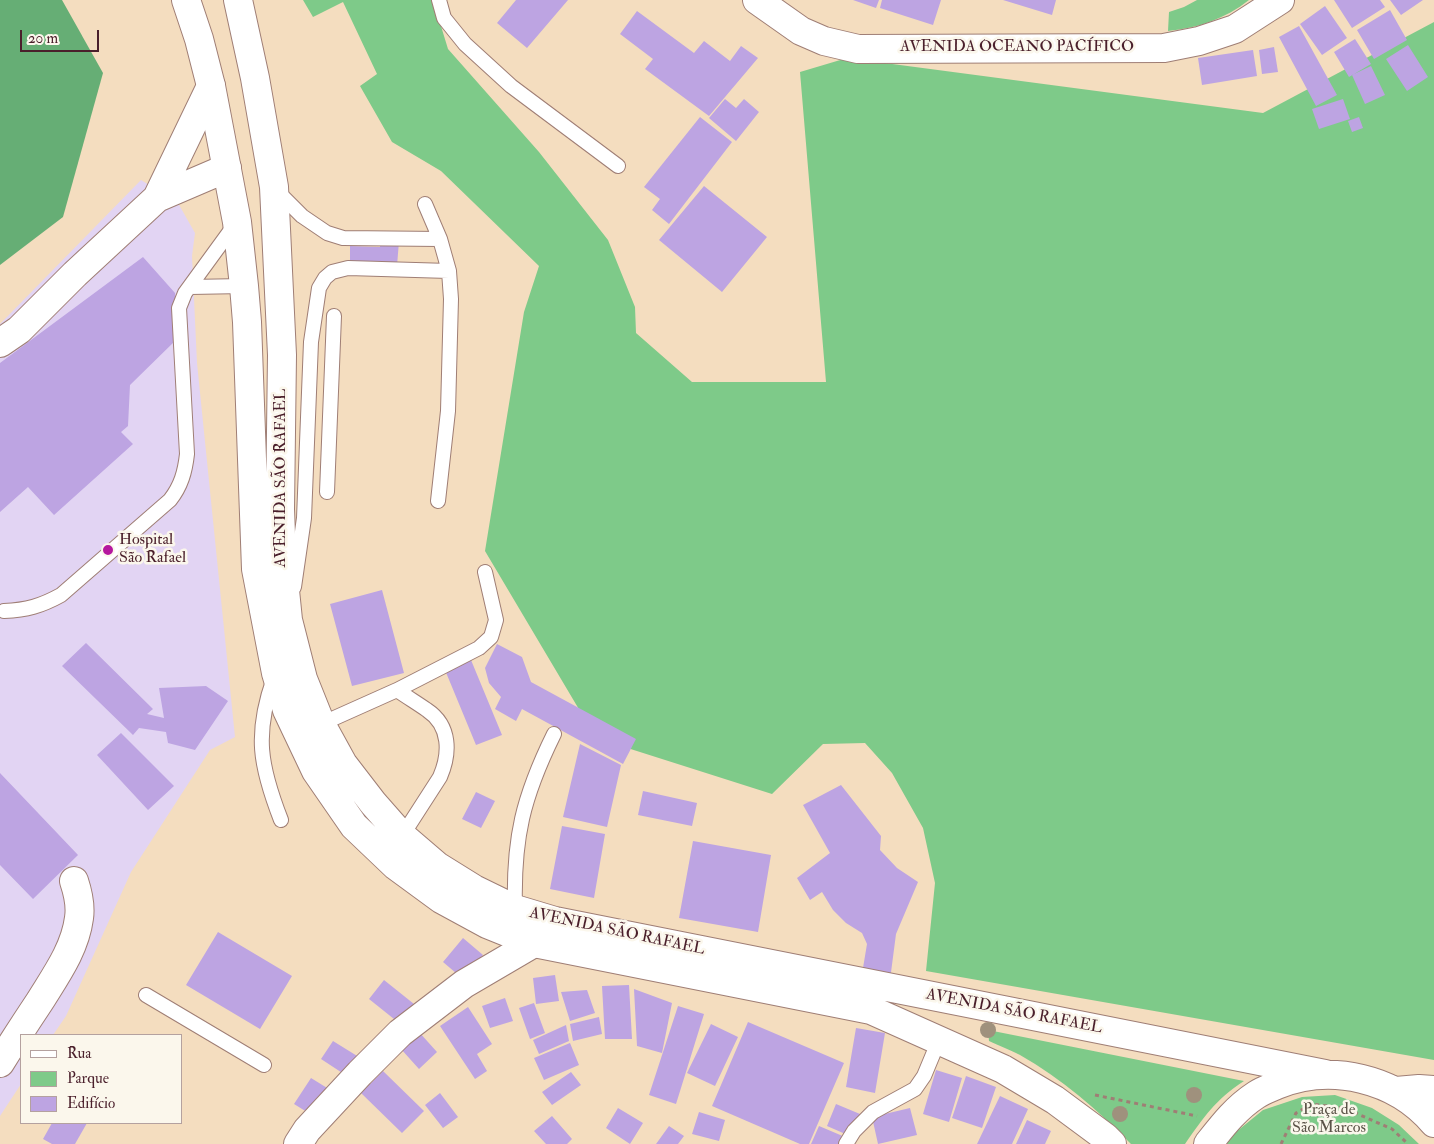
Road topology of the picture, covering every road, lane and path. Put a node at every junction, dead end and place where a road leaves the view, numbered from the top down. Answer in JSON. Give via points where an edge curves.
{"nodes":[{"id":1,"x":186,"y":0,"type":"edge"},
{"id":2,"x":439,"y":0,"type":"edge"},
{"id":3,"x":757,"y":0,"type":"edge"},
{"id":4,"x":1280,"y":0,"type":"edge"},
{"id":5,"x":239,"y":1,"type":"edge"},
{"id":6,"x":211,"y":86,"type":"junction"},
{"id":7,"x":618,"y":166,"type":"dead end"},
{"id":8,"x":227,"y":168,"type":"junction"},
{"id":9,"x":274,"y":187,"type":"junction"},
{"id":10,"x":157,"y":198,"type":"junction"},
{"id":11,"x":425,"y":204,"type":"dead end"},
{"id":12,"x":237,"y":222,"type":"junction"},
{"id":13,"x":440,"y":239,"type":"junction"},
{"id":14,"x":449,"y":271,"type":"junction"},
{"id":15,"x":244,"y":286,"type":"junction"},
{"id":16,"x":190,"y":287,"type":"junction"},
{"id":17,"x":334,"y":316,"type":"dead end"},
{"id":18,"x":0,"y":344,"type":"edge"},
{"id":19,"x":327,"y":492,"type":"dead end"},
{"id":20,"x":438,"y":501,"type":"dead end"},
{"id":21,"x":485,"y":572,"type":"dead end"},
{"id":22,"x":4,"y":612,"type":"dead end"},
{"id":23,"x":288,"y":620,"type":"junction"},
{"id":24,"x":276,"y":673,"type":"junction"},
{"id":25,"x":397,"y":690,"type":"junction"},
{"id":26,"x":320,"y":724,"type":"junction"},
{"id":27,"x":554,"y":734,"type":"dead end"},
{"id":28,"x":281,"y":820,"type":"dead end"},
{"id":29,"x":402,"y":836,"type":"junction"},
{"id":30,"x":74,"y":880,"type":"dead end"},
{"id":31,"x":515,"y":909,"type":"junction"},
{"id":32,"x":534,"y":943,"type":"junction"},
{"id":33,"x":146,"y":995,"type":"dead end"},
{"id":34,"x":939,"y":1040,"type":"junction"},
{"id":35,"x":0,"y":1063,"type":"edge"},
{"id":36,"x":264,"y":1064,"type":"dead end"},
{"id":37,"x":1325,"y":1074,"type":"junction"},
{"id":38,"x":1434,"y":1090,"type":"edge"},
{"id":39,"x":1396,"y":1091,"type":"junction"},
{"id":40,"x":1088,"y":1094,"type":"dead end"},
{"id":41,"x":1203,"y":1117,"type":"dead end"},
{"id":42,"x":1434,"y":1123,"type":"edge"},
{"id":43,"x":298,"y":1144,"type":"edge"},
{"id":44,"x":846,"y":1144,"type":"edge"},
{"id":45,"x":1112,"y":1144,"type":"edge"},
{"id":46,"x":1208,"y":1144,"type":"edge"},
{"id":47,"x":1281,"y":1144,"type":"edge"},
{"id":48,"x":1408,"y":1144,"type":"edge"}],
"edges":[{"from":1,"to":6,"type":"main road","name":"AVENIDA SÃO RAFAEL"},
{"from":2,"to":7,"type":"lane","via":[[444,18],[465,44],[510,86]]},
{"from":3,"to":4,"type":"main road","name":"AVENIDA OCEANO PACÍFICO","via":[[801,31],[824,42],[858,49],[1164,48],[1235,29]]},
{"from":5,"to":9,"type":"main road","name":"AVENIDA SÃO RAFAEL"},
{"from":6,"to":8,"type":"main road","name":"AVENIDA SÃO RAFAEL"},
{"from":6,"to":10,"type":"main road"},
{"from":8,"to":10,"type":"main road"},
{"from":8,"to":12,"type":"main road","name":"AVENIDA SÃO RAFAEL"},
{"from":9,"to":13,"type":"lane","via":[[302,216],[327,233],[343,238]]},
{"from":9,"to":23,"type":"main road","name":"AVENIDA SÃO RAFAEL","via":[[282,355],[280,509]]},
{"from":10,"to":18,"type":"main road","via":[[19,330]]},
{"from":11,"to":13,"type":"lane"},
{"from":12,"to":15,"type":"main road","name":"AVENIDA SÃO RAFAEL"},
{"from":12,"to":16,"type":"lane"},
{"from":13,"to":14,"type":"lane"},
{"from":14,"to":20,"type":"lane","via":[[448,411]]},
{"from":14,"to":23,"type":"lane","via":[[348,268],[332,272],[319,288],[310,342],[304,518]]},
{"from":15,"to":16,"type":"lane"},
{"from":15,"to":24,"type":"main road","name":"AVENIDA SÃO RAFAEL","via":[[256,569]]},
{"from":16,"to":22,"type":"lane","via":[[179,308],[187,454],[179,488],[170,500],[61,595],[27,610]]},
{"from":17,"to":19,"type":"lane"},
{"from":21,"to":25,"type":"lane","via":[[496,620],[491,637],[479,648]]},
{"from":23,"to":26,"type":"main road","name":"AVENIDA SÃO RAFAEL"},
{"from":24,"to":28,"type":"lane","via":[[261,728],[266,774]]},
{"from":24,"to":32,"type":"main road","name":"AVENIDA SÃO RAFAEL","via":[[287,710],[316,771],[354,826],[396,866],[440,899],[487,924]]},
{"from":25,"to":26,"type":"lane"},
{"from":25,"to":29,"type":"lane","via":[[438,720],[448,756],[440,777]]},
{"from":26,"to":29,"type":"main road","name":"AVENIDA SÃO RAFAEL","via":[[343,764]]},
{"from":27,"to":31,"type":"lane","via":[[527,797],[518,834]]},
{"from":29,"to":31,"type":"main road","name":"AVENIDA SÃO RAFAEL","via":[[437,866]]},
{"from":30,"to":35,"type":"main road","via":[[80,917],[75,938],[53,980]]},
{"from":31,"to":37,"type":"main road","name":"AVENIDA SÃO RAFAEL","via":[[555,921]]},
{"from":32,"to":34,"type":"main road","name":"AVENIDA SÃO RAFAEL","via":[[871,1010]]},
{"from":32,"to":43,"type":"main road","via":[[464,984],[400,1033],[360,1072]]},
{"from":33,"to":36,"type":"lane"},
{"from":34,"to":44,"type":"lane","via":[[915,1089],[873,1112]]},
{"from":34,"to":45,"type":"main road","name":"AVENIDA SÃO RAFAEL","via":[[1055,1100]]},
{"from":37,"to":39,"type":"main road","via":[[1362,1078]]},
{"from":37,"to":46,"type":"main road","via":[[1290,1080],[1258,1094],[1231,1115]]},
{"from":38,"to":39,"type":"main road"},
{"from":39,"to":42,"type":"main road","via":[[1424,1111]]},
{"from":40,"to":41,"type":"path"},
{"from":47,"to":48,"type":"path","via":[[1296,1113],[1312,1104],[1344,1108],[1392,1129]]}]}
